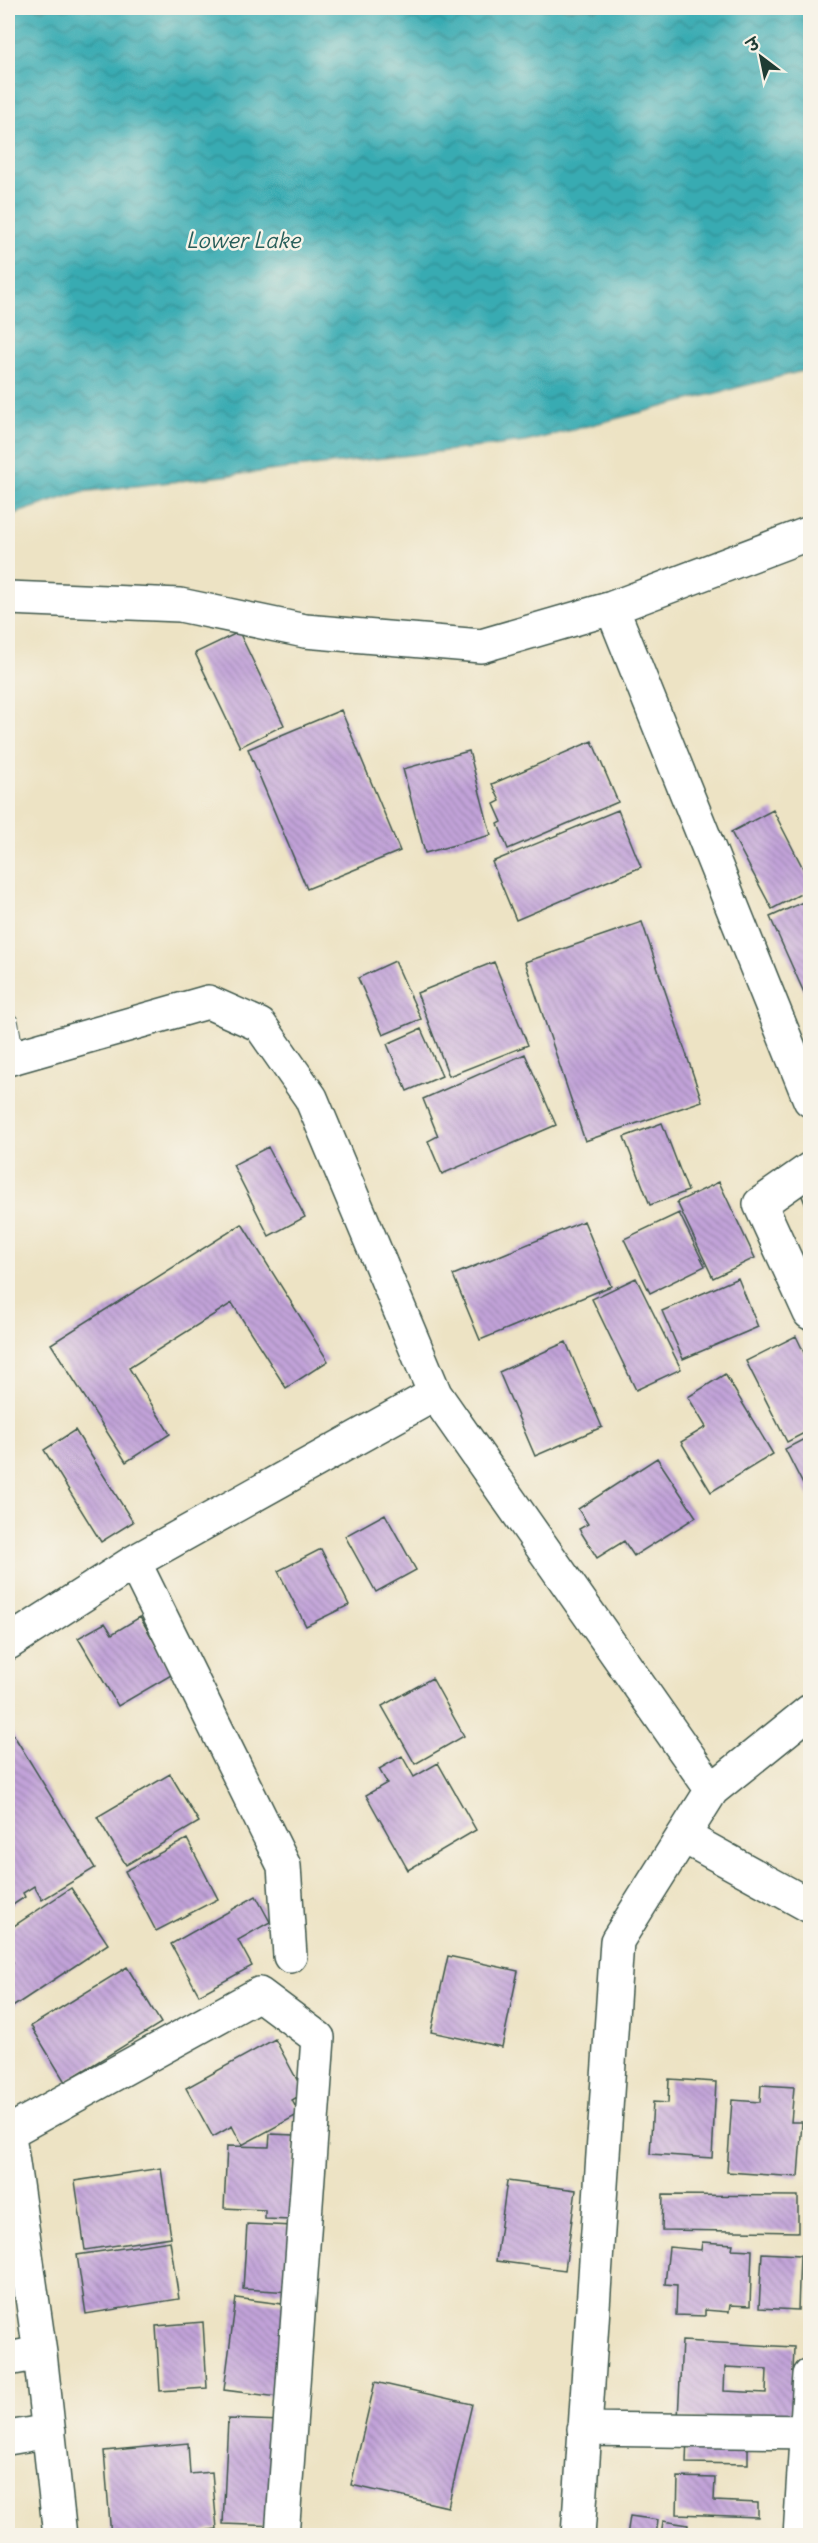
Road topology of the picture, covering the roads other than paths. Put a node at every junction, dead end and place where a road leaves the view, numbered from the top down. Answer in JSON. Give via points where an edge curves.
{"nodes":[{"id":1,"x":810,"y":533,"type":"edge"},
{"id":2,"x":8,"y":598,"type":"edge"},
{"id":3,"x":612,"y":608,"type":"junction"},
{"id":4,"x":8,"y":1023,"type":"edge"},
{"id":5,"x":11,"y":1058,"type":"edge"},
{"id":6,"x":810,"y":1100,"type":"edge"},
{"id":7,"x":810,"y":1169,"type":"edge"},
{"id":8,"x":810,"y":1313,"type":"edge"},
{"id":9,"x":435,"y":1394,"type":"junction"},
{"id":10,"x":134,"y":1562,"type":"junction"},
{"id":11,"x":8,"y":1643,"type":"edge"},
{"id":12,"x":810,"y":1711,"type":"edge"},
{"id":13,"x":711,"y":1790,"type":"junction"},
{"id":14,"x":683,"y":1836,"type":"junction"},
{"id":15,"x":810,"y":1906,"type":"edge"},
{"id":16,"x":290,"y":1956,"type":"dead end"},
{"id":17,"x":8,"y":2130,"type":"edge"},
{"id":18,"x":40,"y":2353,"type":"junction"},
{"id":19,"x":8,"y":2359,"type":"edge"},
{"id":20,"x":810,"y":2375,"type":"edge"},
{"id":21,"x":584,"y":2429,"type":"junction"},
{"id":22,"x":49,"y":2431,"type":"junction"},
{"id":23,"x":808,"y":2432,"type":"edge"},
{"id":24,"x":8,"y":2438,"type":"edge"},
{"id":25,"x":60,"y":2535,"type":"edge"},
{"id":26,"x":282,"y":2535,"type":"edge"},
{"id":27,"x":578,"y":2535,"type":"edge"},
{"id":28,"x":800,"y":2535,"type":"edge"}],
"edges":[{"from":1,"to":3,"type":"street"},
{"from":2,"to":3,"type":"street","via":[[180,605],[305,631],[481,646]]},
{"from":3,"to":6,"type":"street"},
{"from":4,"to":5,"type":"lane"},
{"from":5,"to":9,"type":"street","via":[[208,1002],[260,1025],[311,1098]]},
{"from":7,"to":8,"type":"street","via":[[760,1204]]},
{"from":9,"to":10,"type":"street"},
{"from":9,"to":13,"type":"street"},
{"from":10,"to":11,"type":"street"},
{"from":10,"to":16,"type":"street","via":[[284,1866]]},
{"from":12,"to":13,"type":"street"},
{"from":13,"to":14,"type":"street"},
{"from":14,"to":15,"type":"street"},
{"from":14,"to":21,"type":"street","via":[[617,1941]]},
{"from":17,"to":18,"type":"street"},
{"from":17,"to":26,"type":"street","via":[[259,1994],[318,2038]]},
{"from":18,"to":19,"type":"street"},
{"from":18,"to":22,"type":"street"},
{"from":20,"to":23,"type":"street"},
{"from":21,"to":23,"type":"street"},
{"from":21,"to":27,"type":"street"},
{"from":22,"to":24,"type":"street"},
{"from":22,"to":25,"type":"street"},
{"from":23,"to":28,"type":"street"}]}
